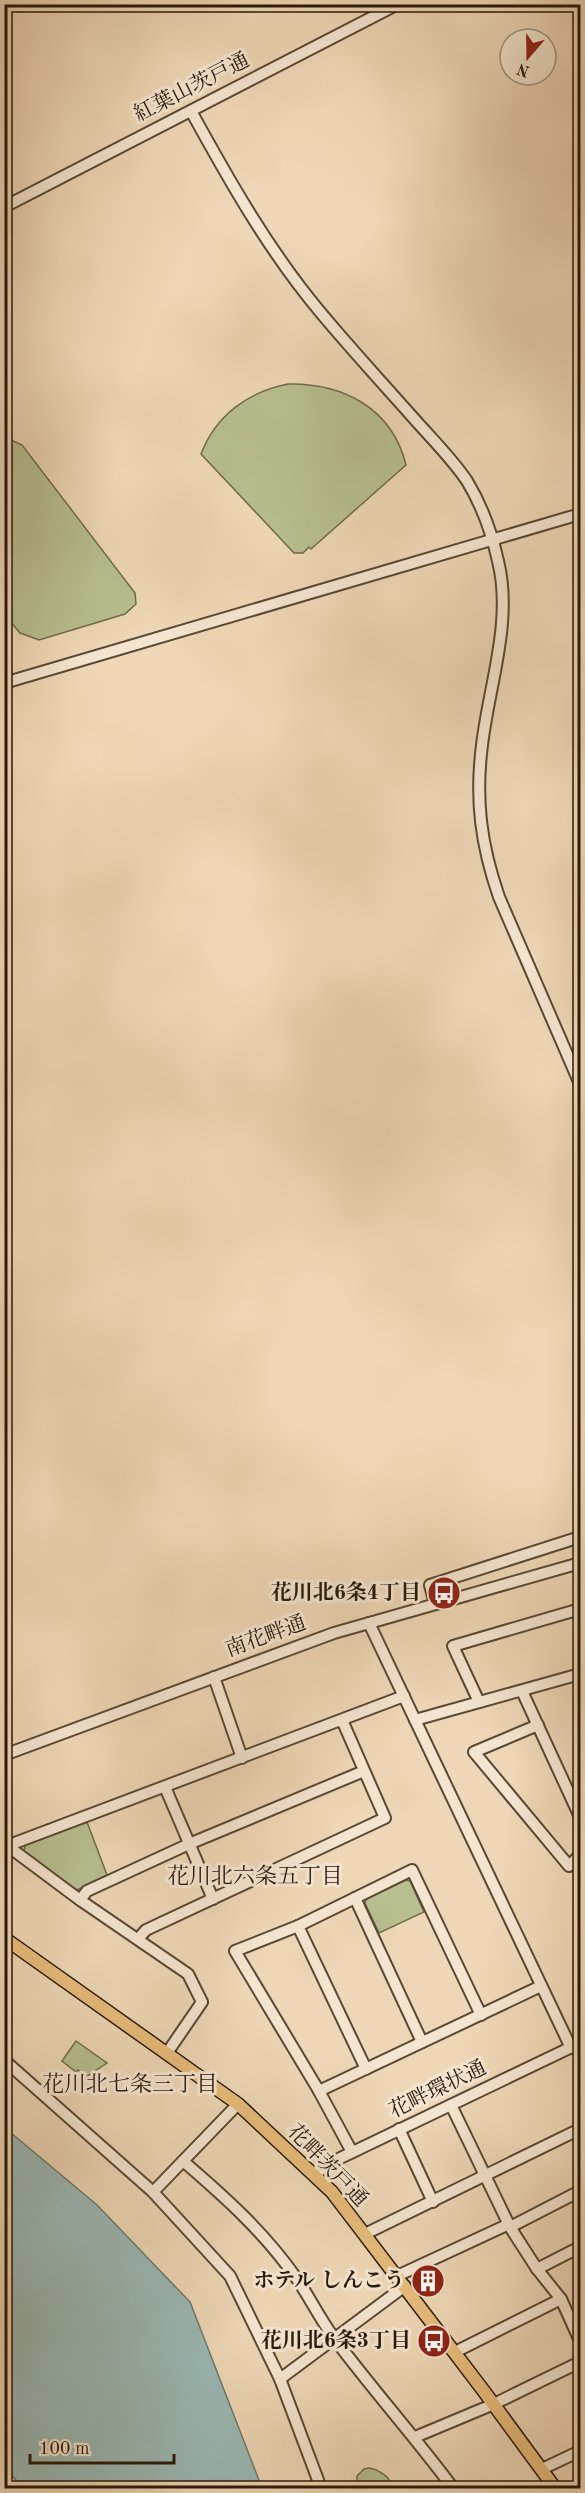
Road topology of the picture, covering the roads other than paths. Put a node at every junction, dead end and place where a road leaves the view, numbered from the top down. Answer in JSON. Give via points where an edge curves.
{"nodes":[{"id":1,"x":398,"y":4,"type":"edge"},
{"id":2,"x":191,"y":111,"type":"junction"},
{"id":3,"x":4,"y":207,"type":"edge"},
{"id":4,"x":580,"y":514,"type":"edge"},
{"id":5,"x":492,"y":540,"type":"junction"},
{"id":6,"x":4,"y":683,"type":"edge"},
{"id":7,"x":580,"y":1084,"type":"edge"},
{"id":8,"x":580,"y":1537,"type":"edge"},
{"id":9,"x":580,"y":1563,"type":"edge"},
{"id":10,"x":435,"y":1605,"type":"junction"},
{"id":11,"x":580,"y":1609,"type":"edge"},
{"id":12,"x":369,"y":1623,"type":"junction"},
{"id":13,"x":580,"y":1674,"type":"edge"},
{"id":14,"x":214,"y":1677,"type":"junction"},
{"id":15,"x":522,"y":1691,"type":"junction"},
{"id":16,"x":404,"y":1696,"type":"junction"},
{"id":17,"x":479,"y":1702,"type":"junction"},
{"id":18,"x":342,"y":1720,"type":"junction"},
{"id":19,"x":415,"y":1720,"type":"junction"},
{"id":20,"x":538,"y":1725,"type":"junction"},
{"id":21,"x":4,"y":1755,"type":"edge"},
{"id":22,"x":242,"y":1758,"type":"junction"},
{"id":23,"x":364,"y":1771,"type":"junction"},
{"id":24,"x":165,"y":1787,"type":"junction"},
{"id":25,"x":580,"y":1817,"type":"edge"},
{"id":26,"x":189,"y":1844,"type":"junction"},
{"id":27,"x":5,"y":1845,"type":"edge"},
{"id":28,"x":580,"y":1855,"type":"edge"},
{"id":29,"x":355,"y":1898,"type":"junction"},
{"id":30,"x":213,"y":1899,"type":"junction"},
{"id":31,"x":80,"y":1900,"type":"junction"},
{"id":32,"x":298,"y":1926,"type":"junction"},
{"id":33,"x":4,"y":1938,"type":"edge"},
{"id":34,"x":138,"y":1939,"type":"junction"},
{"id":35,"x":541,"y":1986,"type":"junction"},
{"id":36,"x":481,"y":2015,"type":"junction"},
{"id":37,"x":422,"y":2042,"type":"junction"},
{"id":38,"x":576,"y":2045,"type":"edge"},
{"id":39,"x":167,"y":2053,"type":"junction"},
{"id":40,"x":4,"y":2060,"type":"edge"},
{"id":41,"x":366,"y":2068,"type":"junction"},
{"id":42,"x":319,"y":2091,"type":"junction"},
{"id":43,"x":238,"y":2104,"type":"junction"},
{"id":44,"x":451,"y":2105,"type":"junction"},
{"id":45,"x":580,"y":2129,"type":"edge"},
{"id":46,"x":399,"y":2130,"type":"junction"},
{"id":47,"x":352,"y":2152,"type":"junction"},
{"id":48,"x":183,"y":2161,"type":"junction"},
{"id":49,"x":314,"y":2175,"type":"junction"},
{"id":50,"x":485,"y":2177,"type":"junction"},
{"id":51,"x":580,"y":2191,"type":"edge"},
{"id":52,"x":153,"y":2192,"type":"junction"},
{"id":53,"x":433,"y":2202,"type":"junction"},
{"id":54,"x":510,"y":2225,"type":"junction"},
{"id":55,"x":365,"y":2234,"type":"junction"},
{"id":56,"x":580,"y":2247,"type":"edge"},
{"id":57,"x":537,"y":2269,"type":"junction"},
{"id":58,"x":401,"y":2281,"type":"junction"},
{"id":59,"x":561,"y":2299,"type":"junction"},
{"id":60,"x":334,"y":2337,"type":"junction"},
{"id":61,"x":580,"y":2341,"type":"edge"},
{"id":62,"x":455,"y":2352,"type":"junction"},
{"id":63,"x":580,"y":2362,"type":"edge"},
{"id":64,"x":280,"y":2379,"type":"junction"},
{"id":65,"x":494,"y":2404,"type":"junction"},
{"id":66,"x":415,"y":2437,"type":"junction"},
{"id":67,"x":580,"y":2451,"type":"edge"},
{"id":68,"x":542,"y":2469,"type":"junction"},
{"id":69,"x":321,"y":2488,"type":"edge"},
{"id":70,"x":453,"y":2488,"type":"edge"},
{"id":71,"x":555,"y":2488,"type":"edge"}],
"edges":[{"from":1,"to":2,"type":"street","name":"紅葉山茨戸通"},
{"from":2,"to":3,"type":"street","name":"紅葉山茨戸通"},
{"from":2,"to":5,"type":"street","via":[[235,191],[288,271],[467,482]]},
{"from":4,"to":5,"type":"street"},
{"from":5,"to":6,"type":"street"},
{"from":5,"to":7,"type":"street","via":[[502,582],[502,617],[482,745],[478,796],[481,830],[499,897]]},
{"from":8,"to":10,"type":"street","via":[[430,1585]]},
{"from":9,"to":10,"type":"street","name":"南花畔通"},
{"from":10,"to":12,"type":"street","name":"南花畔通"},
{"from":11,"to":17,"type":"street","via":[[453,1646]]},
{"from":12,"to":14,"type":"street","name":"南花畔通"},
{"from":12,"to":16,"type":"street"},
{"from":13,"to":15,"type":"street"},
{"from":14,"to":21,"type":"street","name":"南花畔通"},
{"from":14,"to":22,"type":"street"},
{"from":15,"to":17,"type":"street"},
{"from":15,"to":20,"type":"street"},
{"from":16,"to":18,"type":"street"},
{"from":16,"to":19,"type":"street"},
{"from":17,"to":19,"type":"street"},
{"from":18,"to":22,"type":"street"},
{"from":18,"to":23,"type":"street"},
{"from":19,"to":35,"type":"street"},
{"from":20,"to":25,"type":"street"},
{"from":20,"to":28,"type":"street","via":[[474,1752],[569,1866]]},
{"from":22,"to":24,"type":"street"},
{"from":23,"to":26,"type":"street"},
{"from":23,"to":30,"type":"street","via":[[385,1818]]},
{"from":24,"to":26,"type":"street"},
{"from":24,"to":27,"type":"street"},
{"from":26,"to":30,"type":"street"},
{"from":26,"to":31,"type":"street","via":[[87,1891]]},
{"from":27,"to":31,"type":"street"},
{"from":29,"to":32,"type":"street"},
{"from":29,"to":36,"type":"street","via":[[412,1870]]},
{"from":29,"to":37,"type":"street"},
{"from":30,"to":34,"type":"street","via":[[146,1930]]},
{"from":31,"to":34,"type":"street"},
{"from":32,"to":41,"type":"street"},
{"from":32,"to":42,"type":"street","via":[[235,1951]]},
{"from":33,"to":39,"type":"main road","name":"花畔茨戸通"},
{"from":34,"to":39,"type":"street","via":[[188,1974],[202,2002]]},
{"from":35,"to":36,"type":"street"},
{"from":35,"to":38,"type":"street"},
{"from":36,"to":37,"type":"street"},
{"from":37,"to":41,"type":"street"},
{"from":38,"to":44,"type":"street","name":"花畔環状通"},
{"from":39,"to":43,"type":"main road","name":"花畔茨戸通"},
{"from":40,"to":52,"type":"street"},
{"from":41,"to":42,"type":"street"},
{"from":42,"to":47,"type":"street"},
{"from":43,"to":48,"type":"street"},
{"from":43,"to":49,"type":"main road","name":"花畔茨戸通"},
{"from":44,"to":46,"type":"street","name":"花畔環状通"},
{"from":44,"to":50,"type":"street"},
{"from":45,"to":50,"type":"street"},
{"from":46,"to":47,"type":"street","name":"花畔環状通"},
{"from":46,"to":53,"type":"street"},
{"from":47,"to":49,"type":"street","name":"花畔環状通"},
{"from":48,"to":52,"type":"street"},
{"from":48,"to":60,"type":"street","via":[[246,2218],[297,2280]]},
{"from":49,"to":55,"type":"main road","name":"花畔茨戸通"},
{"from":50,"to":53,"type":"street"},
{"from":50,"to":54,"type":"street"},
{"from":51,"to":54,"type":"street"},
{"from":52,"to":64,"type":"street","via":[[230,2276]]},
{"from":53,"to":55,"type":"street"},
{"from":54,"to":57,"type":"street"},
{"from":54,"to":58,"type":"street"},
{"from":55,"to":58,"type":"main road","name":"花畔茨戸通"},
{"from":56,"to":57,"type":"street"},
{"from":57,"to":59,"type":"street"},
{"from":58,"to":60,"type":"street"},
{"from":58,"to":62,"type":"main road","name":"花畔茨戸通"},
{"from":59,"to":61,"type":"street"},
{"from":59,"to":62,"type":"street"},
{"from":60,"to":64,"type":"street"},
{"from":60,"to":66,"type":"street"},
{"from":62,"to":65,"type":"main road","name":"花畔茨戸通"},
{"from":63,"to":65,"type":"street"},
{"from":64,"to":69,"type":"street"},
{"from":65,"to":66,"type":"street"},
{"from":65,"to":68,"type":"main road","name":"花畔茨戸通"},
{"from":66,"to":70,"type":"street"},
{"from":67,"to":68,"type":"street"},
{"from":68,"to":71,"type":"main road","name":"花畔茨戸通"}]}
